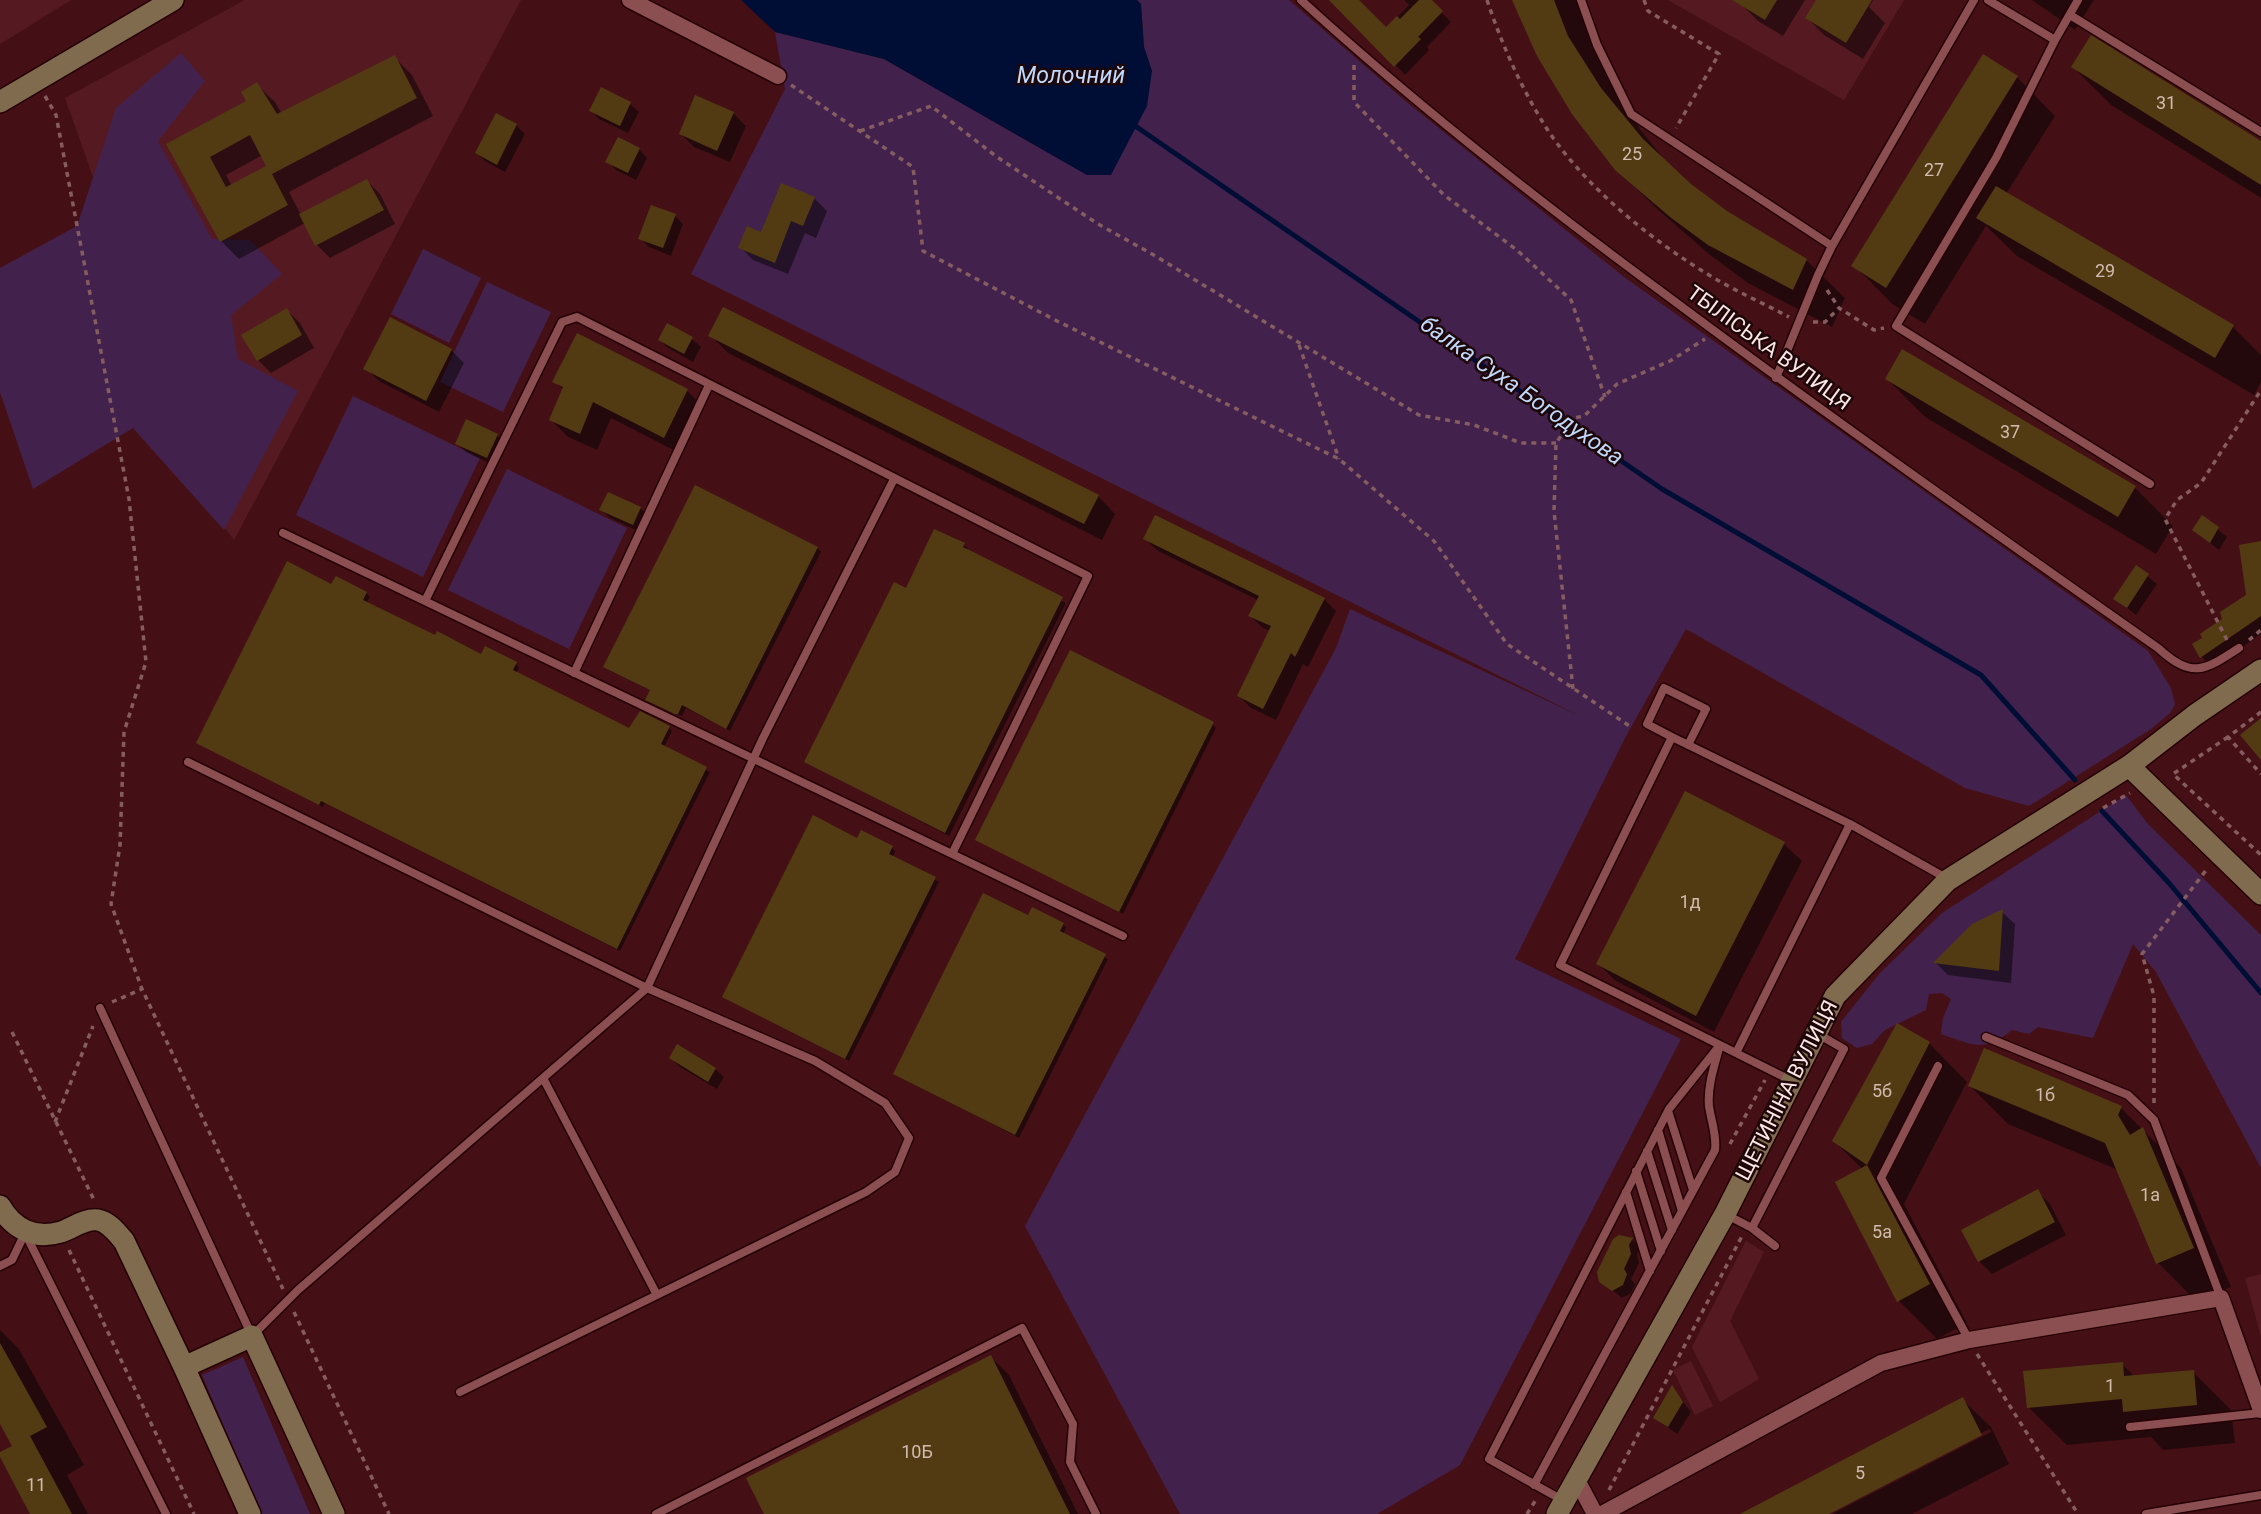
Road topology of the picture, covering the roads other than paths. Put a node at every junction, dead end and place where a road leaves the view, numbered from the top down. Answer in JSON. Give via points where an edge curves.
{"nodes":[{"id":1,"x":173,"y":0,"type":"edge"},
{"id":2,"x":630,"y":0,"type":"edge"},
{"id":3,"x":1301,"y":0,"type":"edge"},
{"id":4,"x":1581,"y":0,"type":"edge"},
{"id":5,"x":1974,"y":0,"type":"edge"},
{"id":6,"x":1988,"y":0,"type":"edge"},
{"id":7,"x":2078,"y":0,"type":"edge"},
{"id":8,"x":2070,"y":15,"type":"junction"},
{"id":9,"x":2055,"y":40,"type":"junction"},
{"id":10,"x":778,"y":76,"type":"road end"},
{"id":11,"x":0,"y":102,"type":"edge"},
{"id":12,"x":2261,"y":132,"type":"edge"},
{"id":13,"x":1832,"y":246,"type":"junction"},
{"id":14,"x":1776,"y":378,"type":"junction"},
{"id":15,"x":709,"y":385,"type":"junction"},
{"id":16,"x":894,"y":479,"type":"junction"},
{"id":17,"x":2150,"y":484,"type":"dead end"},
{"id":18,"x":283,"y":533,"type":"dead end"},
{"id":19,"x":425,"y":601,"type":"junction"},
{"id":20,"x":2236,"y":650,"type":"road end"},
{"id":21,"x":2261,"y":670,"type":"edge"},
{"id":22,"x":574,"y":673,"type":"junction"},
{"id":23,"x":1672,"y":737,"type":"junction"},
{"id":24,"x":1688,"y":745,"type":"junction"},
{"id":25,"x":753,"y":759,"type":"junction"},
{"id":26,"x":188,"y":762,"type":"dead end"},
{"id":27,"x":2129,"y":766,"type":"junction"},
{"id":28,"x":1850,"y":824,"type":"junction"},
{"id":29,"x":952,"y":854,"type":"junction"},
{"id":30,"x":1948,"y":880,"type":"junction"},
{"id":31,"x":2261,"y":894,"type":"edge"},
{"id":32,"x":1123,"y":936,"type":"dead end"},
{"id":33,"x":647,"y":988,"type":"junction"},
{"id":34,"x":100,"y":1008,"type":"road end"},
{"id":35,"x":1816,"y":1033,"type":"junction"},
{"id":36,"x":1986,"y":1037,"type":"dead end"},
{"id":37,"x":1720,"y":1045,"type":"junction"},
{"id":38,"x":1736,"y":1054,"type":"junction"},
{"id":39,"x":1938,"y":1066,"type":"dead end"},
{"id":40,"x":543,"y":1078,"type":"junction"},
{"id":41,"x":1793,"y":1081,"type":"junction"},
{"id":42,"x":1668,"y":1111,"type":"junction"},
{"id":43,"x":1658,"y":1130,"type":"junction"},
{"id":44,"x":1647,"y":1151,"type":"junction"},
{"id":45,"x":1636,"y":1171,"type":"junction"},
{"id":46,"x":1693,"y":1190,"type":"junction"},
{"id":47,"x":1626,"y":1192,"type":"junction"},
{"id":48,"x":0,"y":1206,"type":"edge"},
{"id":49,"x":1682,"y":1211,"type":"junction"},
{"id":50,"x":1725,"y":1214,"type":"junction"},
{"id":51,"x":1750,"y":1227,"type":"junction"},
{"id":52,"x":1672,"y":1230,"type":"junction"},
{"id":53,"x":25,"y":1233,"type":"junction"},
{"id":54,"x":1775,"y":1246,"type":"dead end"},
{"id":55,"x":1661,"y":1251,"type":"junction"},
{"id":56,"x":0,"y":1266,"type":"edge"},
{"id":57,"x":1650,"y":1271,"type":"junction"},
{"id":58,"x":657,"y":1295,"type":"junction"},
{"id":59,"x":2221,"y":1298,"type":"junction"},
{"id":60,"x":252,"y":1335,"type":"junction"},
{"id":61,"x":1969,"y":1340,"type":"junction"},
{"id":62,"x":184,"y":1367,"type":"junction"},
{"id":63,"x":460,"y":1392,"type":"dead end"},
{"id":64,"x":2261,"y":1412,"type":"edge"},
{"id":65,"x":2130,"y":1427,"type":"dead end"},
{"id":66,"x":1576,"y":1478,"type":"junction"},
{"id":67,"x":1534,"y":1485,"type":"junction"},
{"id":68,"x":2261,"y":1495,"type":"edge"},
{"id":69,"x":1560,"y":1508,"type":"edge"},
{"id":70,"x":166,"y":1514,"type":"edge"},
{"id":71,"x":250,"y":1514,"type":"edge"},
{"id":72,"x":334,"y":1514,"type":"edge"},
{"id":73,"x":656,"y":1514,"type":"edge"},
{"id":74,"x":1096,"y":1514,"type":"edge"},
{"id":75,"x":1595,"y":1514,"type":"edge"},
{"id":76,"x":1602,"y":1514,"type":"edge"},
{"id":77,"x":2146,"y":1514,"type":"edge"}],
"edges":[{"from":1,"to":11,"type":"street"},
{"from":2,"to":10,"type":"street"},
{"from":3,"to":14,"type":"lane","name":"ТБІЛІСЬКА ВУЛИЦЯ","via":[[1536,198]]},
{"from":4,"to":13,"type":"lane","via":[[1631,114]]},
{"from":5,"to":13,"type":"lane"},
{"from":6,"to":9,"type":"lane"},
{"from":7,"to":8,"type":"lane"},
{"from":8,"to":9,"type":"lane"},
{"from":8,"to":12,"type":"lane"},
{"from":9,"to":17,"type":"lane","via":[[1996,158],[1896,326]]},
{"from":13,"to":14,"type":"lane"},
{"from":14,"to":20,"type":"lane","name":"ТБІЛІСЬКА ВУЛИЦЯ","via":[[2171,661],[2203,669]]},
{"from":15,"to":16,"type":"lane"},
{"from":15,"to":19,"type":"lane","via":[[577,317],[562,322]]},
{"from":15,"to":22,"type":"lane"},
{"from":16,"to":25,"type":"lane"},
{"from":16,"to":29,"type":"lane","via":[[1088,576]]},
{"from":18,"to":19,"type":"lane"},
{"from":19,"to":22,"type":"lane"},
{"from":21,"to":27,"type":"street","name":"ЩЕТИНІНА ВУЛИЦЯ"},
{"from":22,"to":25,"type":"lane"},
{"from":23,"to":24,"type":"lane"},
{"from":23,"to":24,"type":"lane","via":[[1647,724],[1664,688],[1706,709]]},
{"from":23,"to":37,"type":"lane","via":[[1560,965]]},
{"from":24,"to":28,"type":"lane"},
{"from":25,"to":29,"type":"lane"},
{"from":25,"to":33,"type":"lane"},
{"from":26,"to":33,"type":"lane"},
{"from":27,"to":30,"type":"street","name":"ЩЕТИНІНА ВУЛИЦЯ"},
{"from":27,"to":31,"type":"street"},
{"from":28,"to":30,"type":"lane"},
{"from":28,"to":38,"type":"lane"},
{"from":29,"to":32,"type":"lane"},
{"from":30,"to":35,"type":"street","name":"ЩЕТИНІНА ВУЛИЦЯ","via":[[1835,996]]},
{"from":33,"to":40,"type":"lane"},
{"from":33,"to":58,"type":"lane","via":[[815,1061],[885,1103],[909,1138],[895,1172],[866,1192]]},
{"from":34,"to":60,"type":"lane"},
{"from":35,"to":41,"type":"street","name":"ЩЕТИНІНА ВУЛИЦЯ"},
{"from":35,"to":51,"type":"lane","via":[[1844,1049]]},
{"from":36,"to":59,"type":"lane","via":[[2127,1095],[2154,1121]]},
{"from":37,"to":38,"type":"lane"},
{"from":37,"to":42,"type":"lane"},
{"from":37,"to":46,"type":"lane","via":[[1709,1092],[1715,1150]]},
{"from":38,"to":41,"type":"lane"},
{"from":39,"to":61,"type":"lane","via":[[1881,1178]]},
{"from":40,"to":58,"type":"lane"},
{"from":40,"to":60,"type":"lane"},
{"from":41,"to":50,"type":"street","name":"ЩЕТИНІНА ВУЛИЦЯ"},
{"from":42,"to":43,"type":"lane"},
{"from":42,"to":46,"type":"lane"},
{"from":43,"to":44,"type":"lane"},
{"from":43,"to":49,"type":"lane"},
{"from":44,"to":45,"type":"lane"},
{"from":44,"to":52,"type":"lane"},
{"from":45,"to":47,"type":"lane"},
{"from":45,"to":55,"type":"lane"},
{"from":46,"to":49,"type":"lane"},
{"from":47,"to":57,"type":"lane"},
{"from":47,"to":67,"type":"lane","via":[[1489,1459]]},
{"from":48,"to":53,"type":"street"},
{"from":49,"to":52,"type":"lane"},
{"from":50,"to":51,"type":"lane"},
{"from":50,"to":66,"type":"street","name":"ЩЕТИНІНА ВУЛИЦЯ"},
{"from":51,"to":54,"type":"lane"},
{"from":52,"to":55,"type":"lane"},
{"from":53,"to":56,"type":"lane","via":[[12,1260]]},
{"from":53,"to":62,"type":"street","via":[[60,1232],[99,1220],[112,1227],[124,1241]]},
{"from":53,"to":70,"type":"lane"},
{"from":55,"to":57,"type":"lane"},
{"from":57,"to":67,"type":"lane"},
{"from":58,"to":63,"type":"lane"},
{"from":59,"to":61,"type":"street"},
{"from":59,"to":64,"type":"street"},
{"from":60,"to":62,"type":"street"},
{"from":60,"to":72,"type":"street"},
{"from":61,"to":76,"type":"street","via":[[1881,1363]]},
{"from":62,"to":71,"type":"street"},
{"from":64,"to":65,"type":"lane"},
{"from":66,"to":69,"type":"street","name":"ЩЕТИНІНА ВУЛИЦЯ"},
{"from":66,"to":75,"type":"street"},
{"from":67,"to":69,"type":"lane"},
{"from":68,"to":77,"type":"lane"},
{"from":73,"to":74,"type":"lane","via":[[1022,1328],[1073,1424],[1070,1462]]}]}
